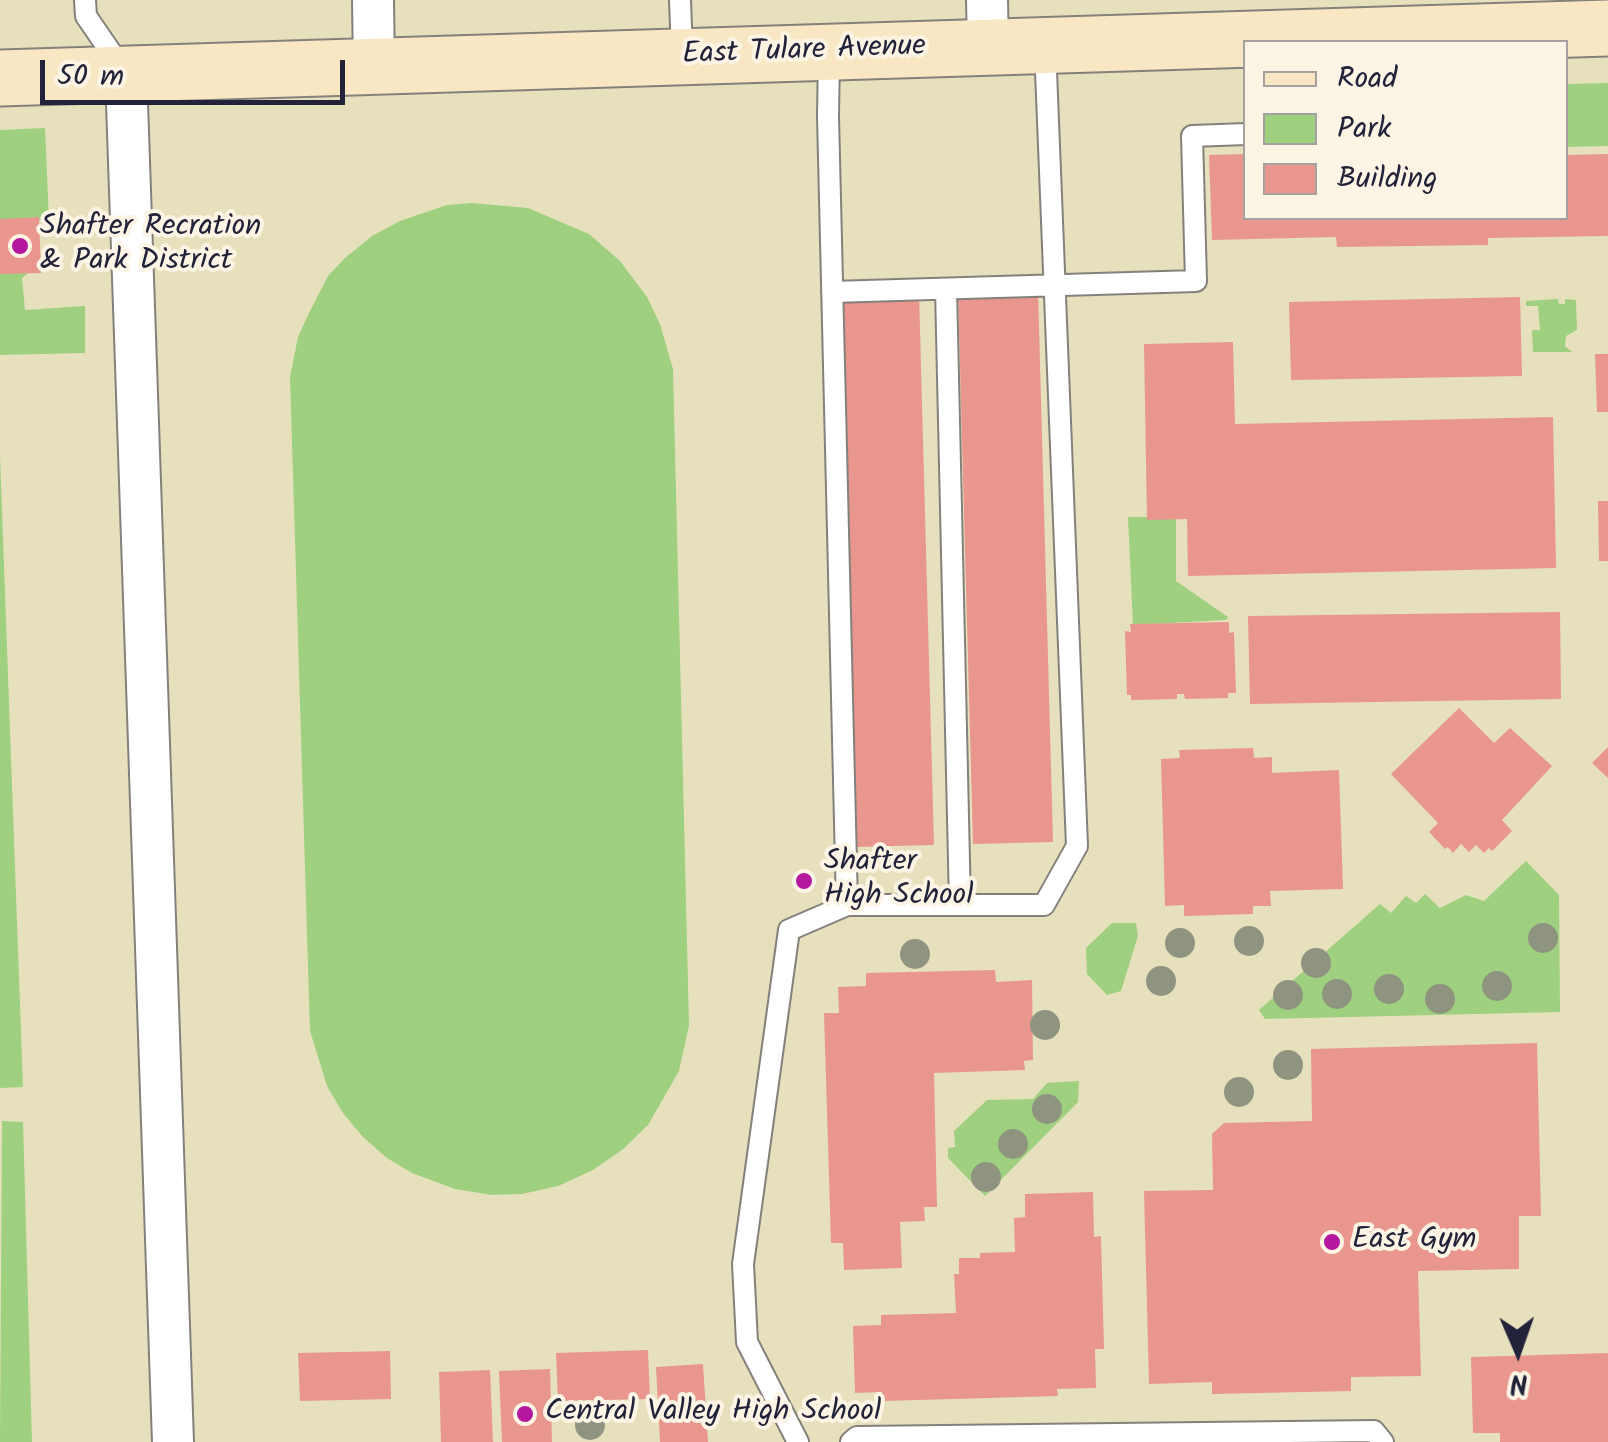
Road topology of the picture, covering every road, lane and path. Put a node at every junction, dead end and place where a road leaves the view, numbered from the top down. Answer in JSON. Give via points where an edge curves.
{"nodes":[{"id":1,"x":85,"y":0,"type":"edge"},
{"id":2,"x":372,"y":0,"type":"edge"},
{"id":3,"x":680,"y":0,"type":"edge"},
{"id":4,"x":1582,"y":19,"type":"edge"},
{"id":5,"x":987,"y":24,"type":"edge"},
{"id":6,"x":1308,"y":40,"type":"edge"},
{"id":7,"x":1243,"y":41,"type":"edge"},
{"id":8,"x":1046,"y":46,"type":"junction"},
{"id":9,"x":830,"y":52,"type":"junction"},
{"id":10,"x":682,"y":57,"type":"junction"},
{"id":11,"x":374,"y":66,"type":"junction"},
{"id":12,"x":126,"y":74,"type":"junction"},
{"id":13,"x":0,"y":78,"type":"edge"},
{"id":14,"x":1243,"y":134,"type":"edge"},
{"id":15,"x":1056,"y":286,"type":"junction"},
{"id":16,"x":946,"y":288,"type":"junction"},
{"id":17,"x":832,"y":292,"type":"junction"},
{"id":18,"x":847,"y":905,"type":"junction"},
{"id":19,"x":960,"y":905,"type":"junction"},
{"id":20,"x":173,"y":1442,"type":"edge"},
{"id":21,"x":798,"y":1442,"type":"edge"},
{"id":22,"x":851,"y":1442,"type":"edge"},
{"id":23,"x":1383,"y":1442,"type":"edge"}],
"edges":[{"from":1,"to":12,"type":"lane","via":[[86,16]]},
{"from":2,"to":11,"type":"street"},
{"from":3,"to":10,"type":"lane"},
{"from":4,"to":6,"type":"street","name":"East Tulare Avenue"},
{"from":5,"to":8,"type":"street","name":"East Tulare Avenue"},
{"from":5,"to":9,"type":"street","name":"East Tulare Avenue"},
{"from":7,"to":8,"type":"street","name":"East Tulare Avenue"},
{"from":8,"to":15,"type":"lane"},
{"from":9,"to":10,"type":"street","name":"East Tulare Avenue"},
{"from":9,"to":17,"type":"lane"},
{"from":10,"to":11,"type":"street","name":"East Tulare Avenue"},
{"from":11,"to":12,"type":"street","name":"East Tulare Avenue"},
{"from":12,"to":13,"type":"street","name":"East Tulare Avenue"},
{"from":12,"to":20,"type":"street"},
{"from":14,"to":15,"type":"lane","via":[[1192,136],[1196,281]]},
{"from":15,"to":16,"type":"lane"},
{"from":15,"to":19,"type":"lane","via":[[1077,846],[1044,906]]},
{"from":16,"to":17,"type":"lane"},
{"from":16,"to":19,"type":"lane"},
{"from":17,"to":18,"type":"lane"},
{"from":18,"to":19,"type":"lane"},
{"from":18,"to":21,"type":"lane","via":[[788,930],[743,1264],[747,1342]]},
{"from":22,"to":23,"type":"lane","via":[[1374,1431]]}]}
